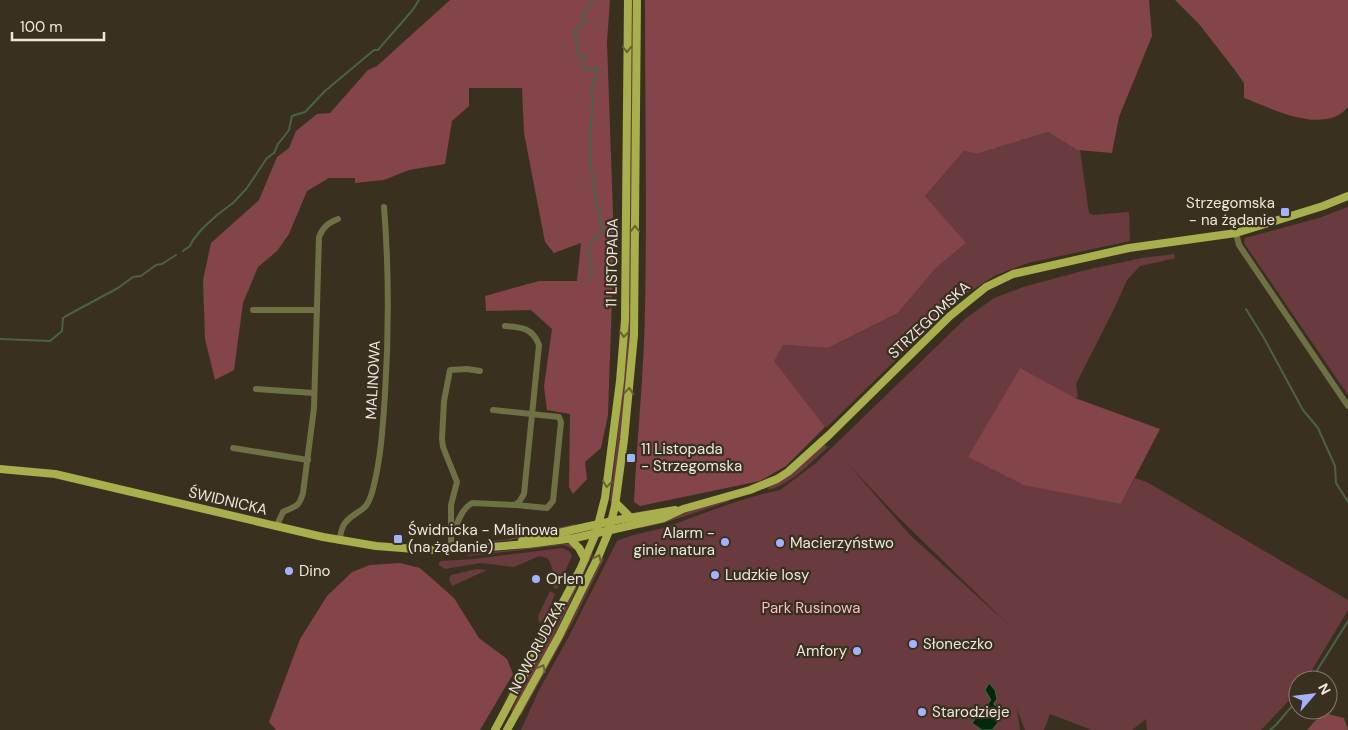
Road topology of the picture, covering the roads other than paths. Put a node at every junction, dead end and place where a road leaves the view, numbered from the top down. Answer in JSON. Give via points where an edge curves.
{"nodes":[{"id":1,"x":628,"y":0,"type":"edge"},
{"id":2,"x":637,"y":0,"type":"edge"},
{"id":3,"x":1348,"y":196,"type":"edge"},
{"id":4,"x":384,"y":207,"type":"dead end"},
{"id":5,"x":338,"y":219,"type":"dead end"},
{"id":6,"x":1236,"y":233,"type":"junction"},
{"id":7,"x":253,"y":310,"type":"dead end"},
{"id":8,"x":318,"y":310,"type":"junction"},
{"id":9,"x":506,"y":326,"type":"dead end"},
{"id":10,"x":480,"y":372,"type":"dead end"},
{"id":11,"x":256,"y":389,"type":"dead end"},
{"id":12,"x":314,"y":393,"type":"junction"},
{"id":13,"x":1348,"y":406,"type":"edge"},
{"id":14,"x":493,"y":410,"type":"dead end"},
{"id":15,"x":532,"y":414,"type":"junction"},
{"id":16,"x":233,"y":448,"type":"dead end"},
{"id":17,"x":308,"y":460,"type":"junction"},
{"id":18,"x":0,"y":469,"type":"edge"},
{"id":19,"x":616,"y":503,"type":"junction"},
{"id":20,"x":514,"y":505,"type":"junction"},
{"id":21,"x":683,"y":509,"type":"junction"},
{"id":22,"x":630,"y":517,"type":"junction"},
{"id":23,"x":612,"y":521,"type":"junction"},
{"id":24,"x":599,"y":524,"type":"junction"},
{"id":25,"x":276,"y":527,"type":"junction"},
{"id":26,"x":610,"y":530,"type":"junction"},
{"id":27,"x":596,"y":533,"type":"junction"},
{"id":28,"x":451,"y":534,"type":"junction"},
{"id":29,"x":570,"y":539,"type":"junction"},
{"id":30,"x":339,"y":541,"type":"junction"},
{"id":31,"x":498,"y":546,"type":"junction"},
{"id":32,"x":451,"y":550,"type":"junction"},
{"id":33,"x":585,"y":559,"type":"junction"},
{"id":34,"x":497,"y":728,"type":"edge"},
{"id":35,"x":509,"y":729,"type":"edge"}],
"edges":[{"from":1,"to":24,"type":"main road","name":"11 LISTOPADA","one_way":true,"via":[[626,320],[605,498]]},
{"from":19,"to":2,"type":"main road","name":"11 LISTOPADA","one_way":true,"via":[[634,335]]},
{"from":3,"to":6,"type":"main road","name":"STRZEGOMSKA"},
{"from":4,"to":30,"type":"street","name":"MALINOWA","via":[[388,325],[381,442],[370,500],[363,510],[346,522]]},
{"from":5,"to":8,"type":"street","via":[[322,230],[319,238]]},
{"from":6,"to":13,"type":"street","via":[[1239,246]]},
{"from":6,"to":21,"type":"main road","name":"STRZEGOMSKA","via":[[1068,260],[1013,274],[986,287],[950,316],[788,472],[750,490]]},
{"from":7,"to":8,"type":"street"},
{"from":8,"to":12,"type":"street"},
{"from":9,"to":15,"type":"street","via":[[528,329],[539,344]]},
{"from":10,"to":28,"type":"street","via":[[450,370],[447,380],[442,439],[457,482]]},
{"from":11,"to":12,"type":"street"},
{"from":12,"to":17,"type":"street"},
{"from":14,"to":15,"type":"street"},
{"from":15,"to":20,"type":"street","via":[[524,494]]},
{"from":15,"to":20,"type":"street","via":[[559,417],[561,422],[553,501],[548,508]]},
{"from":16,"to":17,"type":"street"},
{"from":17,"to":25,"type":"street","via":[[300,503],[283,512]]},
{"from":18,"to":25,"type":"main road","name":"ŚWIDNICKA","via":[[55,474]]},
{"from":19,"to":22,"type":"main road"},
{"from":19,"to":23,"type":"main road","name":"11 LISTOPADA"},
{"from":20,"to":28,"type":"street","via":[[472,503],[460,514]]},
{"from":21,"to":22,"type":"main road","name":"STRZEGOMSKA"},
{"from":21,"to":26,"type":"main road","name":"STRZEGOMSKA","via":[[664,518]]},
{"from":22,"to":23,"type":"main road","name":"STRZEGOMSKA"},
{"from":23,"to":24,"type":"main road","name":"ŚWIDNICKA"},
{"from":23,"to":26,"type":"main road","name":"NOWORUDZKA"},
{"from":24,"to":27,"type":"main road","name":"NOWORUDZKA"},
{"from":24,"to":31,"type":"main road","name":"ŚWIDNICKA"},
{"from":25,"to":30,"type":"main road","name":"ŚWIDNICKA"},
{"from":26,"to":27,"type":"main road","name":"STRZEGOMSKA"},
{"from":35,"to":26,"type":"main road","name":"NOWORUDZKA","one_way":true,"via":[[579,598]]},
{"from":27,"to":29,"type":"main road","name":"ŚWIDNICKA"},
{"from":27,"to":33,"type":"main road","name":"NOWORUDZKA"},
{"from":28,"to":32,"type":"street"},
{"from":29,"to":31,"type":"main road","name":"ŚWIDNICKA"},
{"from":29,"to":33,"type":"main road"},
{"from":30,"to":32,"type":"main road","name":"ŚWIDNICKA","via":[[394,548]]},
{"from":31,"to":32,"type":"main road","name":"ŚWIDNICKA"},
{"from":33,"to":34,"type":"main road","name":"NOWORUDZKA"}]}
